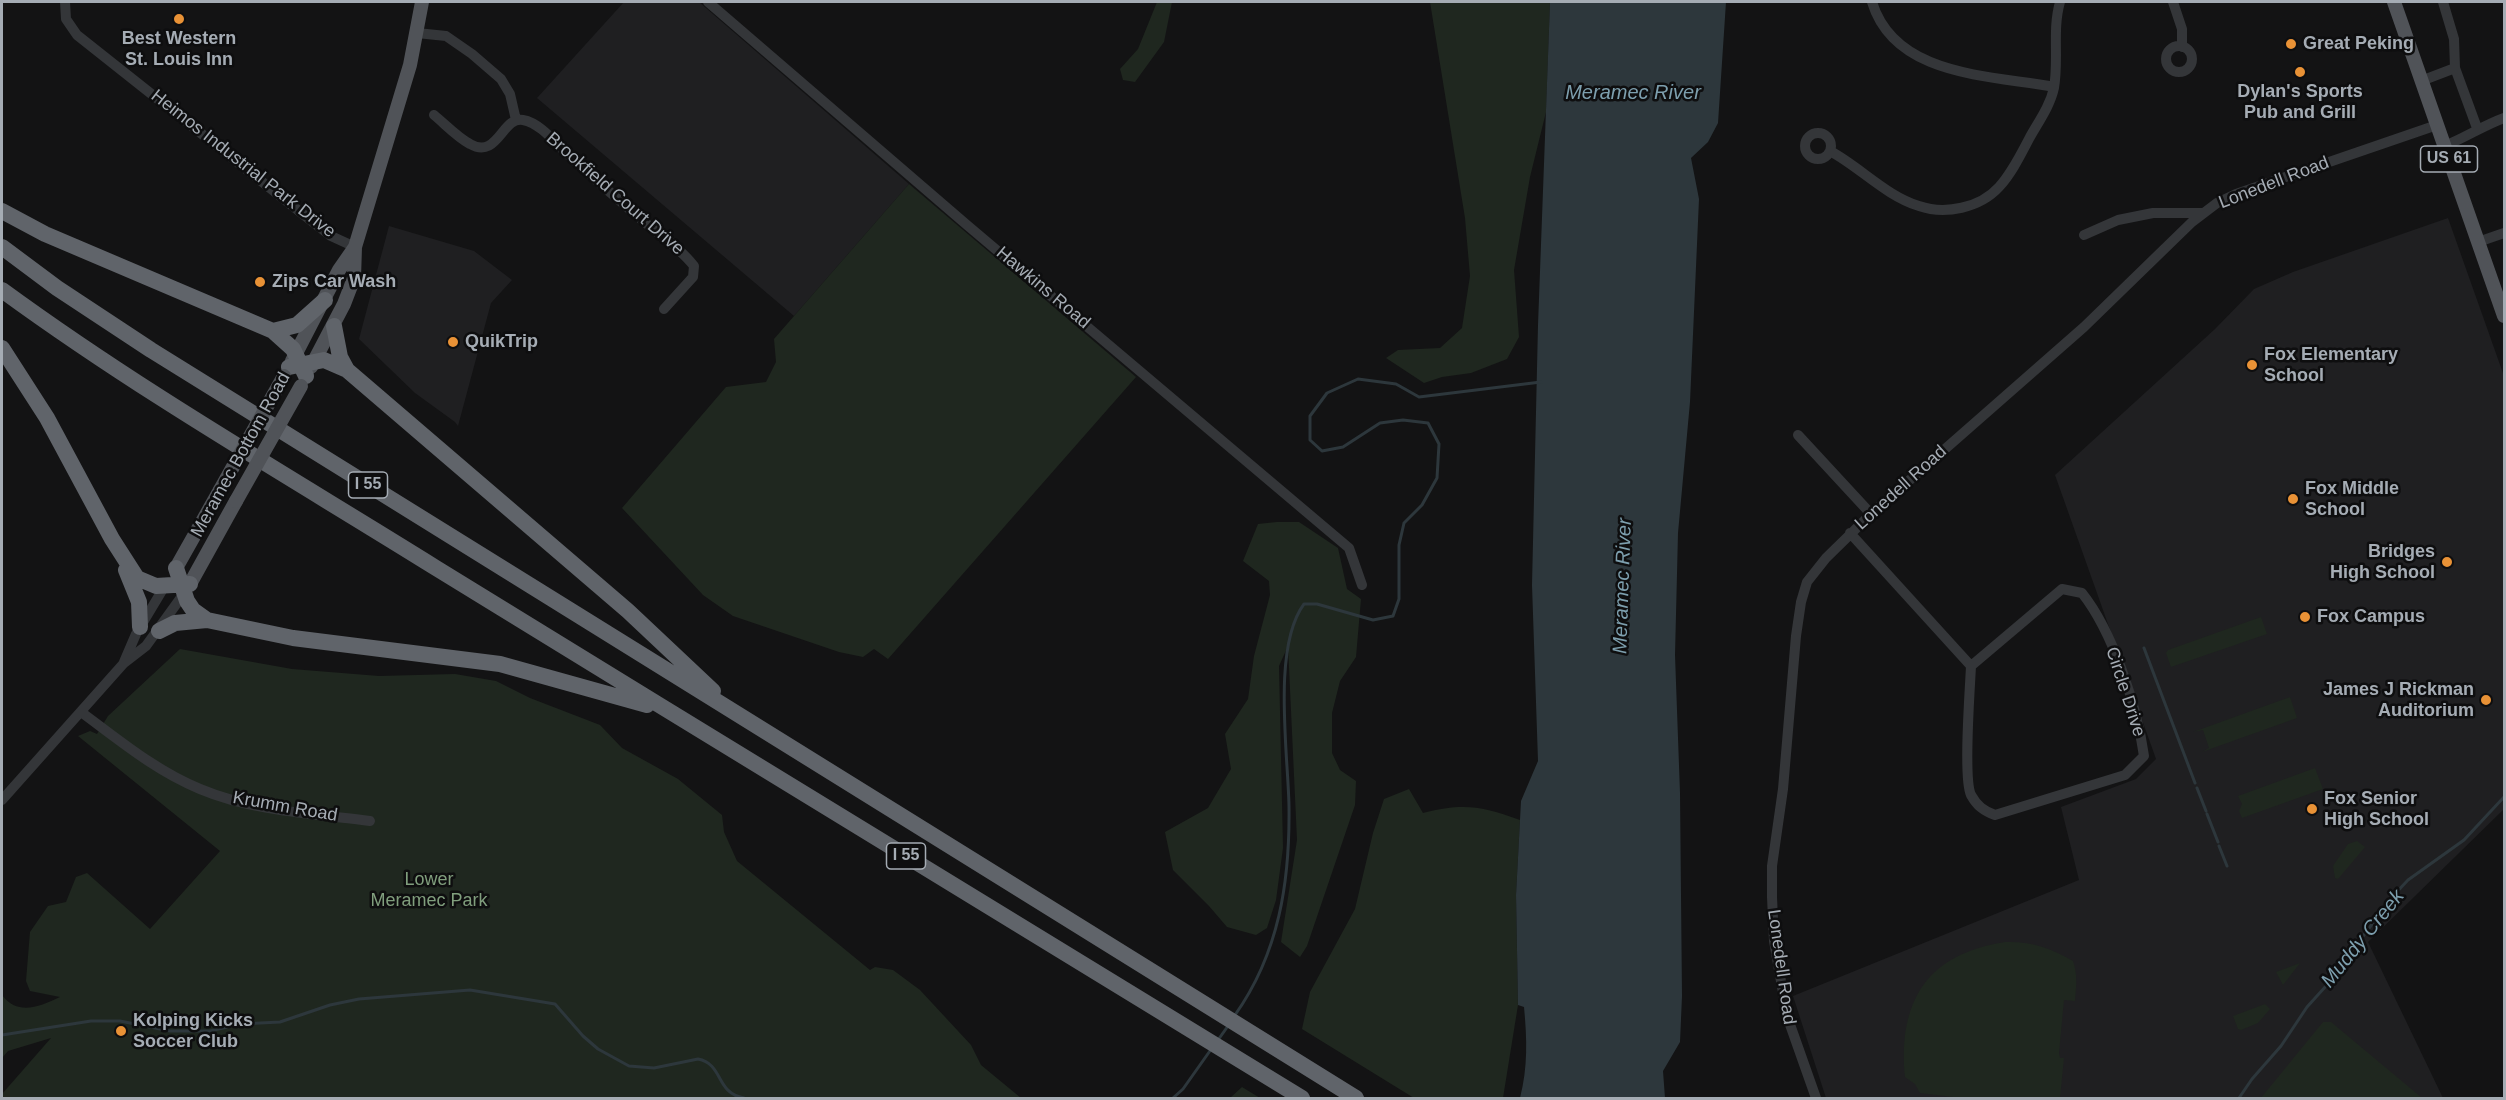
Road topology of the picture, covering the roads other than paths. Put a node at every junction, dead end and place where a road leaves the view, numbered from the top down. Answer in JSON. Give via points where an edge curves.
{"nodes":[{"id":1,"x":65,"y":2,"type":"edge"},
{"id":2,"x":422,"y":2,"type":"edge"},
{"id":3,"x":708,"y":2,"type":"edge"},
{"id":4,"x":1872,"y":2,"type":"edge"},
{"id":5,"x":2061,"y":2,"type":"edge"},
{"id":6,"x":2173,"y":2,"type":"edge"},
{"id":7,"x":2394,"y":2,"type":"edge"},
{"id":8,"x":2443,"y":2,"type":"edge"},
{"id":9,"x":417,"y":33,"type":"junction"},
{"id":10,"x":2182,"y":47,"type":"dead end"},
{"id":11,"x":2455,"y":68,"type":"junction"},
{"id":12,"x":2421,"y":81,"type":"junction"},
{"id":13,"x":2054,"y":87,"type":"junction"},
{"id":14,"x":434,"y":115,"type":"dead end"},
{"id":15,"x":2505,"y":118,"type":"edge"},
{"id":16,"x":516,"y":120,"type":"junction"},
{"id":17,"x":2437,"y":125,"type":"junction"},
{"id":18,"x":2477,"y":128,"type":"junction"},
{"id":19,"x":2444,"y":146,"type":"junction"},
{"id":20,"x":1830,"y":151,"type":"dead end"},
{"id":21,"x":2,"y":211,"type":"edge"},
{"id":22,"x":2203,"y":213,"type":"junction"},
{"id":23,"x":2505,"y":233,"type":"edge"},
{"id":24,"x":2084,"y":236,"type":"dead end"},
{"id":25,"x":2478,"y":242,"type":"junction"},
{"id":26,"x":2,"y":247,"type":"edge"},
{"id":27,"x":355,"y":247,"type":"junction"},
{"id":28,"x":2,"y":290,"type":"edge"},
{"id":29,"x":325,"y":300,"type":"junction"},
{"id":30,"x":664,"y":309,"type":"dead end"},
{"id":31,"x":2505,"y":315,"type":"edge"},
{"id":32,"x":334,"y":326,"type":"junction"},
{"id":33,"x":273,"y":331,"type":"junction"},
{"id":34,"x":2,"y":348,"type":"edge"},
{"id":35,"x":299,"y":369,"type":"junction"},
{"id":36,"x":347,"y":370,"type":"junction"},
{"id":37,"x":1798,"y":435,"type":"dead end"},
{"id":38,"x":1871,"y":514,"type":"junction"},
{"id":39,"x":1850,"y":533,"type":"junction"},
{"id":40,"x":121,"y":555,"type":"junction"},
{"id":41,"x":176,"y":568,"type":"joint"},
{"id":42,"x":1362,"y":585,"type":"dead end"},
{"id":43,"x":179,"y":587,"type":"junction"},
{"id":44,"x":207,"y":620,"type":"junction"},
{"id":45,"x":140,"y":627,"type":"junction"},
{"id":46,"x":159,"y":631,"type":"junction"},
{"id":47,"x":124,"y":663,"type":"junction"},
{"id":48,"x":1971,"y":666,"type":"junction"},
{"id":49,"x":665,"y":709,"type":"junction"},
{"id":50,"x":81,"y":712,"type":"junction"},
{"id":51,"x":740,"y":716,"type":"junction"},
{"id":52,"x":2,"y":800,"type":"edge"},
{"id":53,"x":370,"y":821,"type":"dead end"},
{"id":54,"x":1302,"y":1098,"type":"edge"},
{"id":55,"x":1356,"y":1098,"type":"edge"},
{"id":56,"x":1816,"y":1098,"type":"edge"}],
"edges":[{"from":1,"to":27,"type":"street","name":"Heimos Industrial Park Drive","via":[[66,19],[77,35],[331,236]]},
{"from":2,"to":9,"type":"main road","name":"Meramec Bottom Road"},
{"from":3,"to":42,"type":"street","name":"Hawkins Road","via":[[738,20],[967,225],[1349,548]]},
{"from":4,"to":13,"type":"street","via":[[1890,35],[1924,58],[1978,76]]},
{"from":5,"to":13,"type":"street","via":[[2056,25]]},
{"from":6,"to":10,"type":"street","via":[[2182,29]]},
{"from":7,"to":12,"type":"main road","number":"US 61"},
{"from":8,"to":11,"type":"street","via":[[2454,39]]},
{"from":9,"to":16,"type":"street","via":[[446,36],[494,73],[510,94]]},
{"from":9,"to":27,"type":"main road","name":"Meramec Bottom Road"},
{"from":11,"to":12,"type":"street"},
{"from":11,"to":18,"type":"street"},
{"from":12,"to":17,"type":"main road","number":"US 61"},
{"from":13,"to":20,"type":"street","via":[[2046,109],[2004,182],[1988,197],[1970,205],[1934,210],[1907,202]]},
{"from":14,"to":16,"type":"street","via":[[470,144],[482,146],[496,141],[508,124]]},
{"from":15,"to":18,"type":"street"},
{"from":16,"to":30,"type":"street","name":"Brookfield Court Drive","via":[[525,120],[541,130],[694,266],[693,277]]},
{"from":17,"to":19,"type":"main road","number":"US 61"},
{"from":17,"to":22,"type":"street","name":"Lonedell Road","via":[[2245,191]]},
{"from":18,"to":19,"type":"street"},
{"from":19,"to":25,"type":"main road","number":"US 61"},
{"from":21,"to":33,"type":"highway","via":[[56,239]]},
{"from":22,"to":24,"type":"street","via":[[2153,213],[2118,220]]},
{"from":22,"to":38,"type":"street","name":"Lonedell Road","via":[[2074,337]]},
{"from":23,"to":25,"type":"street"},
{"from":25,"to":31,"type":"main road","number":"US 61"},
{"from":26,"to":51,"type":"highway","number":"I 55","via":[[151,350]]},
{"from":27,"to":29,"type":"main road","name":"Meramec Bottom Road"},
{"from":27,"to":32,"type":"main road","name":"Meramec Bottom Road","via":[[354,278]]},
{"from":28,"to":49,"type":"highway","number":"I 55","via":[[123,373]]},
{"from":29,"to":33,"type":"highway","via":[[297,325]]},
{"from":29,"to":35,"type":"main road","name":"Meramec Bottom Road"},
{"from":32,"to":35,"type":"main road","name":"Meramec Bottom Road"},
{"from":32,"to":36,"type":"highway","via":[[340,357]]},
{"from":33,"to":35,"type":"highway","via":[[285,340]]},
{"from":34,"to":40,"type":"highway","via":[[47,418]]},
{"from":35,"to":36,"type":"highway","via":[[324,360]]},
{"from":35,"to":41,"type":"main road","name":"Meramec Bottom Road","bridge":true,"via":[[220,490]]},
{"from":35,"to":43,"type":"main road","name":"Meramec Bottom Road","bridge":true,"via":[[236,501]]},
{"from":36,"to":51,"type":"highway","via":[[628,611]]},
{"from":37,"to":38,"type":"street"},
{"from":38,"to":39,"type":"street","name":"Lonedell Road"},
{"from":39,"to":48,"type":"street"},
{"from":39,"to":56,"type":"street","name":"Lonedell Road","via":[[1817,567],[1802,598],[1772,866],[1772,918],[1780,983],[1791,1033]]},
{"from":40,"to":43,"type":"highway","via":[[146,584]]},
{"from":40,"to":45,"type":"highway","via":[[139,602]]},
{"from":41,"to":43,"type":"highway"},
{"from":43,"to":44,"type":"highway","via":[[193,610]]},
{"from":43,"to":45,"type":"street","name":"Meramec Bottom Road"},
{"from":43,"to":46,"type":"street","name":"Meramec Bottom Road"},
{"from":44,"to":46,"type":"highway","via":[[175,623]]},
{"from":44,"to":49,"type":"highway","via":[[293,638],[500,664]]},
{"from":45,"to":47,"type":"street","name":"Meramec Bottom Road"},
{"from":46,"to":47,"type":"street","name":"Meramec Bottom Road"},
{"from":47,"to":50,"type":"street","name":"Meramec Bottom Road"},
{"from":48,"to":48,"type":"street","name":"Circle Drive","via":[[1968,770],[1970,793],[1983,810],[1995,815],[2125,774],[2144,756],[2140,723],[2114,653],[2095,609],[2082,593],[2062,589]]},
{"from":49,"to":54,"type":"highway","number":"I 55"},
{"from":50,"to":52,"type":"street","name":"Meramec Bottom Road"},
{"from":50,"to":53,"type":"street","name":"Krumm Road","via":[[155,766],[200,789],[248,804]]},
{"from":51,"to":55,"type":"highway","number":"I 55"}]}
